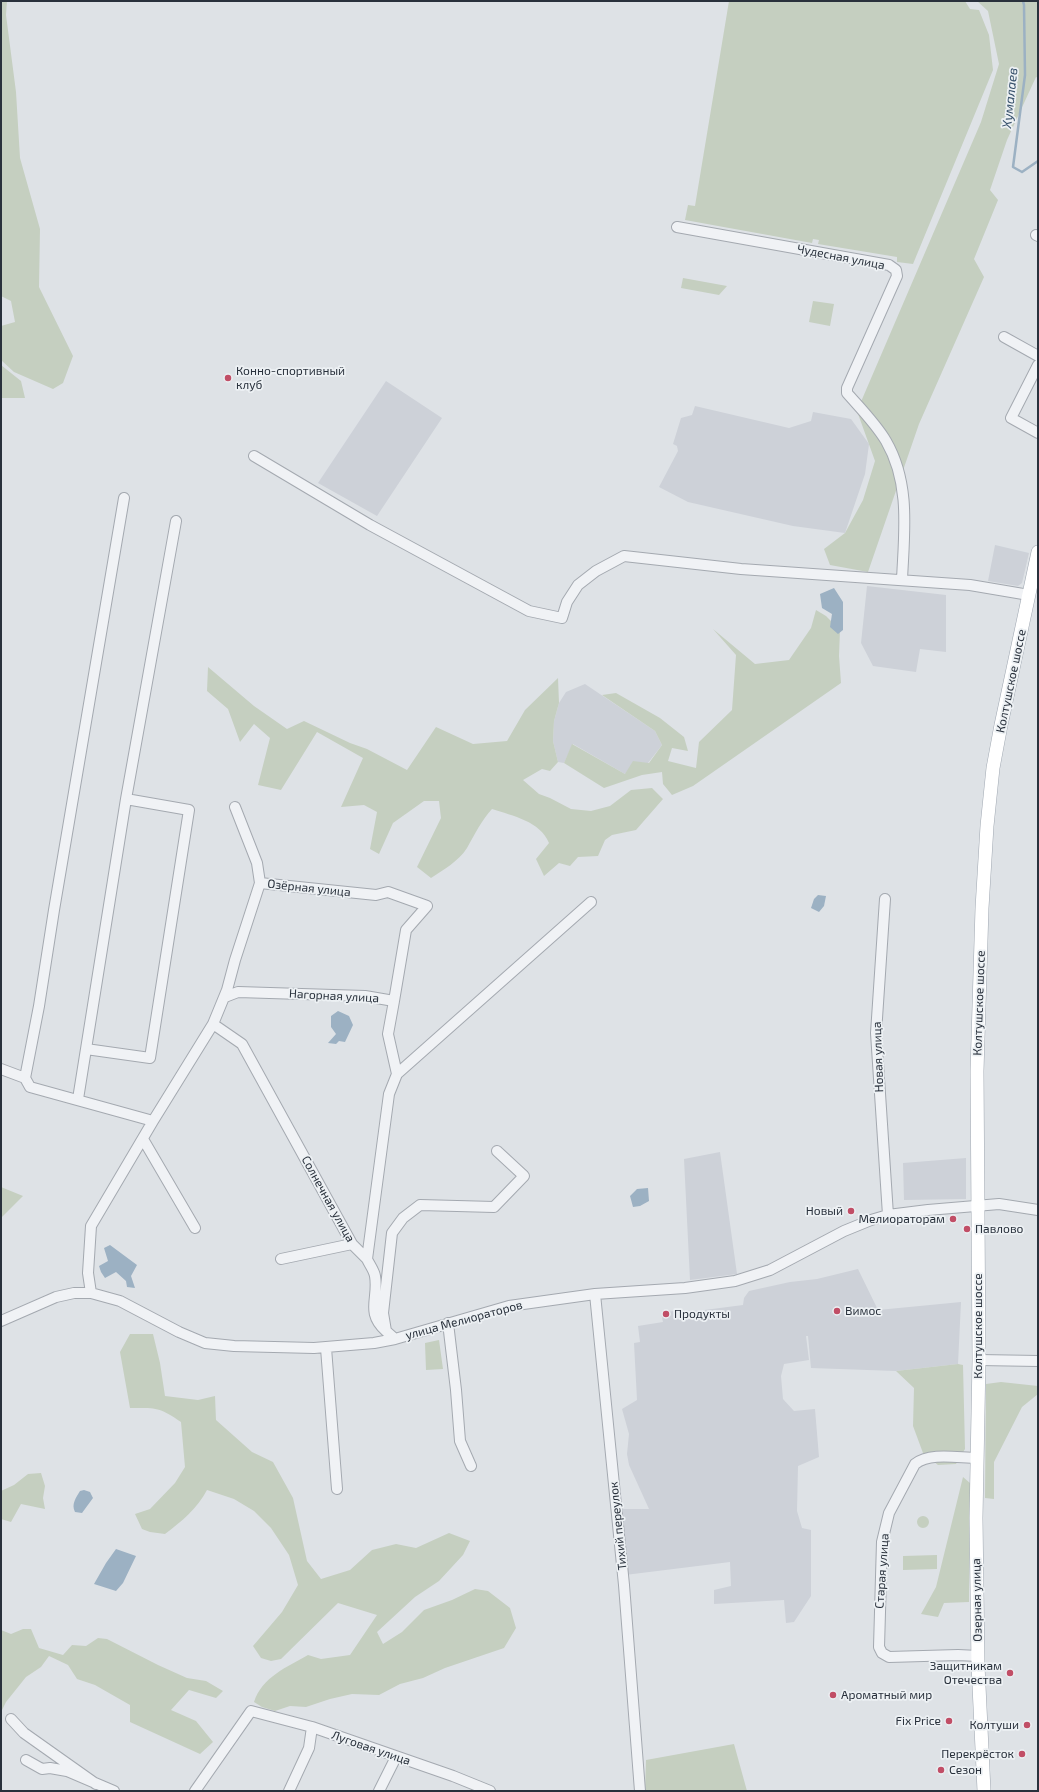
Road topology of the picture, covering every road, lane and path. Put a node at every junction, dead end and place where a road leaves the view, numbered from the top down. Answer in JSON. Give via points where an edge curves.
{"nodes":[{"id":1,"x":677,"y":227,"type":"dead end"},
{"id":2,"x":1004,"y":337,"type":"dead end"},
{"id":3,"x":1038,"y":356,"type":"edge"},
{"id":4,"x":1038,"y":365,"type":"edge"},
{"id":5,"x":1038,"y":433,"type":"edge"},
{"id":6,"x":254,"y":456,"type":"dead end"},
{"id":7,"x":124,"y":498,"type":"dead end"},
{"id":8,"x":176,"y":521,"type":"dead end"},
{"id":9,"x":1038,"y":552,"type":"edge"},
{"id":10,"x":902,"y":580,"type":"junction"},
{"id":11,"x":1029,"y":595,"type":"junction"},
{"id":12,"x":126,"y":799,"type":"junction"},
{"id":13,"x":235,"y":808,"type":"dead end"},
{"id":14,"x":260,"y":883,"type":"junction"},
{"id":15,"x":885,"y":899,"type":"dead end"},
{"id":16,"x":591,"y":902,"type":"dead end"},
{"id":17,"x":225,"y":997,"type":"junction"},
{"id":18,"x":394,"y":1001,"type":"junction"},
{"id":19,"x":213,"y":1024,"type":"junction"},
{"id":20,"x":86,"y":1049,"type":"junction"},
{"id":21,"x":1,"y":1069,"type":"edge"},
{"id":22,"x":397,"y":1074,"type":"junction"},
{"id":23,"x":25,"y":1078,"type":"junction"},
{"id":24,"x":78,"y":1099,"type":"junction"},
{"id":25,"x":153,"y":1121,"type":"junction"},
{"id":26,"x":143,"y":1139,"type":"junction"},
{"id":27,"x":497,"y":1151,"type":"dead end"},
{"id":28,"x":977,"y":1206,"type":"junction"},
{"id":29,"x":1038,"y":1210,"type":"edge"},
{"id":30,"x":888,"y":1215,"type":"junction"},
{"id":31,"x":195,"y":1228,"type":"dead end"},
{"id":32,"x":352,"y":1244,"type":"junction"},
{"id":33,"x":281,"y":1259,"type":"dead end"},
{"id":34,"x":367,"y":1259,"type":"junction"},
{"id":35,"x":91,"y":1293,"type":"junction"},
{"id":36,"x":595,"y":1294,"type":"junction"},
{"id":37,"x":1,"y":1321,"type":"edge"},
{"id":38,"x":448,"y":1323,"type":"junction"},
{"id":39,"x":386,"y":1331,"type":"junction"},
{"id":40,"x":395,"y":1339,"type":"junction"},
{"id":41,"x":326,"y":1348,"type":"junction"},
{"id":42,"x":979,"y":1360,"type":"junction"},
{"id":43,"x":1038,"y":1361,"type":"edge"},
{"id":44,"x":977,"y":1458,"type":"junction"},
{"id":45,"x":470,"y":1466,"type":"dead end"},
{"id":46,"x":337,"y":1489,"type":"dead end"},
{"id":47,"x":978,"y":1656,"type":"junction"},
{"id":48,"x":11,"y":1718,"type":"dead end"},
{"id":49,"x":312,"y":1727,"type":"junction"},
{"id":50,"x":396,"y":1757,"type":"junction"},
{"id":51,"x":26,"y":1760,"type":"dead end"},
{"id":52,"x":96,"y":1784,"type":"junction"},
{"id":53,"x":114,"y":1791,"type":"edge"},
{"id":54,"x":195,"y":1791,"type":"edge"},
{"id":55,"x":290,"y":1791,"type":"edge"},
{"id":56,"x":379,"y":1791,"type":"edge"},
{"id":57,"x":490,"y":1791,"type":"edge"},
{"id":58,"x":640,"y":1791,"type":"edge"},
{"id":59,"x":984,"y":1791,"type":"edge"}],
"edges":[{"from":1,"to":10,"type":"street","name":"Чудесная улица","via":[[889,265],[896,270],[897,276],[847,393],[886,440],[901,477],[905,500]]},
{"from":2,"to":3,"type":"street"},
{"from":4,"to":5,"type":"street","via":[[1011,418]]},
{"from":6,"to":10,"type":"street","via":[[370,525],[529,611],[562,618],[567,602],[578,585],[596,570],[624,556],[741,569]]},
{"from":7,"to":23,"type":"street"},
{"from":8,"to":12,"type":"street"},
{"from":9,"to":11,"type":"main road","name":"Колтушское шоссе"},
{"from":10,"to":11,"type":"street","via":[[970,585]]},
{"from":11,"to":28,"type":"main road","name":"Колтушское шоссе","via":[[1001,725],[988,806],[979,993]]},
{"from":12,"to":20,"type":"street"},
{"from":12,"to":20,"type":"street","via":[[189,810],[150,1058]]},
{"from":13,"to":14,"type":"street","via":[[257,863]]},
{"from":14,"to":17,"type":"street","name":"Озёрная улица"},
{"from":14,"to":18,"type":"street","name":"Озёрная улица","via":[[376,895],[388,892],[427,906],[406,930]]},
{"from":15,"to":30,"type":"street","name":"Новая улица","via":[[876,1033]]},
{"from":16,"to":22,"type":"street"},
{"from":17,"to":18,"type":"street","name":"Нагорная улица","via":[[238,992],[365,996]]},
{"from":17,"to":19,"type":"street","name":"Озёрная улица"},
{"from":18,"to":22,"type":"street","name":"Нагорная улица","via":[[388,1034]]},
{"from":19,"to":25,"type":"street","name":"Озёрная улица"},
{"from":19,"to":32,"type":"street","name":"Солнечная улица","via":[[242,1044]]},
{"from":20,"to":24,"type":"street"},
{"from":21,"to":23,"type":"street"},
{"from":22,"to":34,"type":"street","name":"Солнечная улица","via":[[389,1094]]},
{"from":23,"to":24,"type":"street","via":[[30,1087]]},
{"from":24,"to":25,"type":"street"},
{"from":25,"to":26,"type":"street","name":"Озёрная улица"},
{"from":26,"to":31,"type":"street"},
{"from":26,"to":35,"type":"street","name":"Озёрная улица","via":[[91,1226],[88,1274]]},
{"from":27,"to":39,"type":"street","via":[[524,1176],[494,1207],[420,1205],[403,1218],[392,1233],[383,1313]]},
{"from":28,"to":29,"type":"street","name":"улица Мелиораторов","via":[[999,1204]]},
{"from":28,"to":30,"type":"street","name":"улица Мелиораторов"},
{"from":28,"to":42,"type":"main road","name":"Колтушское шоссе"},
{"from":30,"to":36,"type":"street","name":"улица Мелиораторов","via":[[844,1231],[770,1270],[735,1282]]},
{"from":32,"to":33,"type":"street"},
{"from":32,"to":34,"type":"street","name":"Солнечная улица"},
{"from":34,"to":39,"type":"street","via":[[375,1275],[374,1314],[378,1324]]},
{"from":35,"to":37,"type":"street","name":"улица Мелиораторов","via":[[56,1297]]},
{"from":35,"to":41,"type":"street","name":"улица Мелиораторов","via":[[120,1301],[179,1332],[205,1342],[234,1346]]},
{"from":36,"to":38,"type":"street","name":"улица Мелиораторов","via":[[509,1306]]},
{"from":36,"to":58,"type":"street","name":"Тихий переулок","via":[[624,1585]]},
{"from":38,"to":40,"type":"street","name":"улица Мелиораторов"},
{"from":38,"to":45,"type":"street","via":[[460,1442]]},
{"from":39,"to":40,"type":"street"},
{"from":40,"to":41,"type":"street","name":"улица Мелиораторов"},
{"from":41,"to":46,"type":"street"},
{"from":42,"to":43,"type":"street"},
{"from":42,"to":44,"type":"main road","name":"Колтушское шоссе"},
{"from":44,"to":47,"type":"main road","name":"Озерная улица"},
{"from":44,"to":47,"type":"street","name":"Старая улица","via":[[930,1457],[914,1464],[889,1513],[881,1549],[879,1647],[882,1653],[889,1657]]},
{"from":47,"to":59,"type":"main road","name":"Озерная улица"},
{"from":48,"to":52,"type":"street","via":[[24,1733]]},
{"from":49,"to":50,"type":"street","name":"Луговая улица"},
{"from":49,"to":54,"type":"street","name":"Луговая улица","via":[[251,1711]]},
{"from":49,"to":55,"type":"street","via":[[309,1748]]},
{"from":50,"to":56,"type":"street"},
{"from":50,"to":57,"type":"street","name":"Луговая улица"},
{"from":51,"to":52,"type":"street","via":[[42,1769],[67,1771]]},
{"from":52,"to":53,"type":"street"}]}
